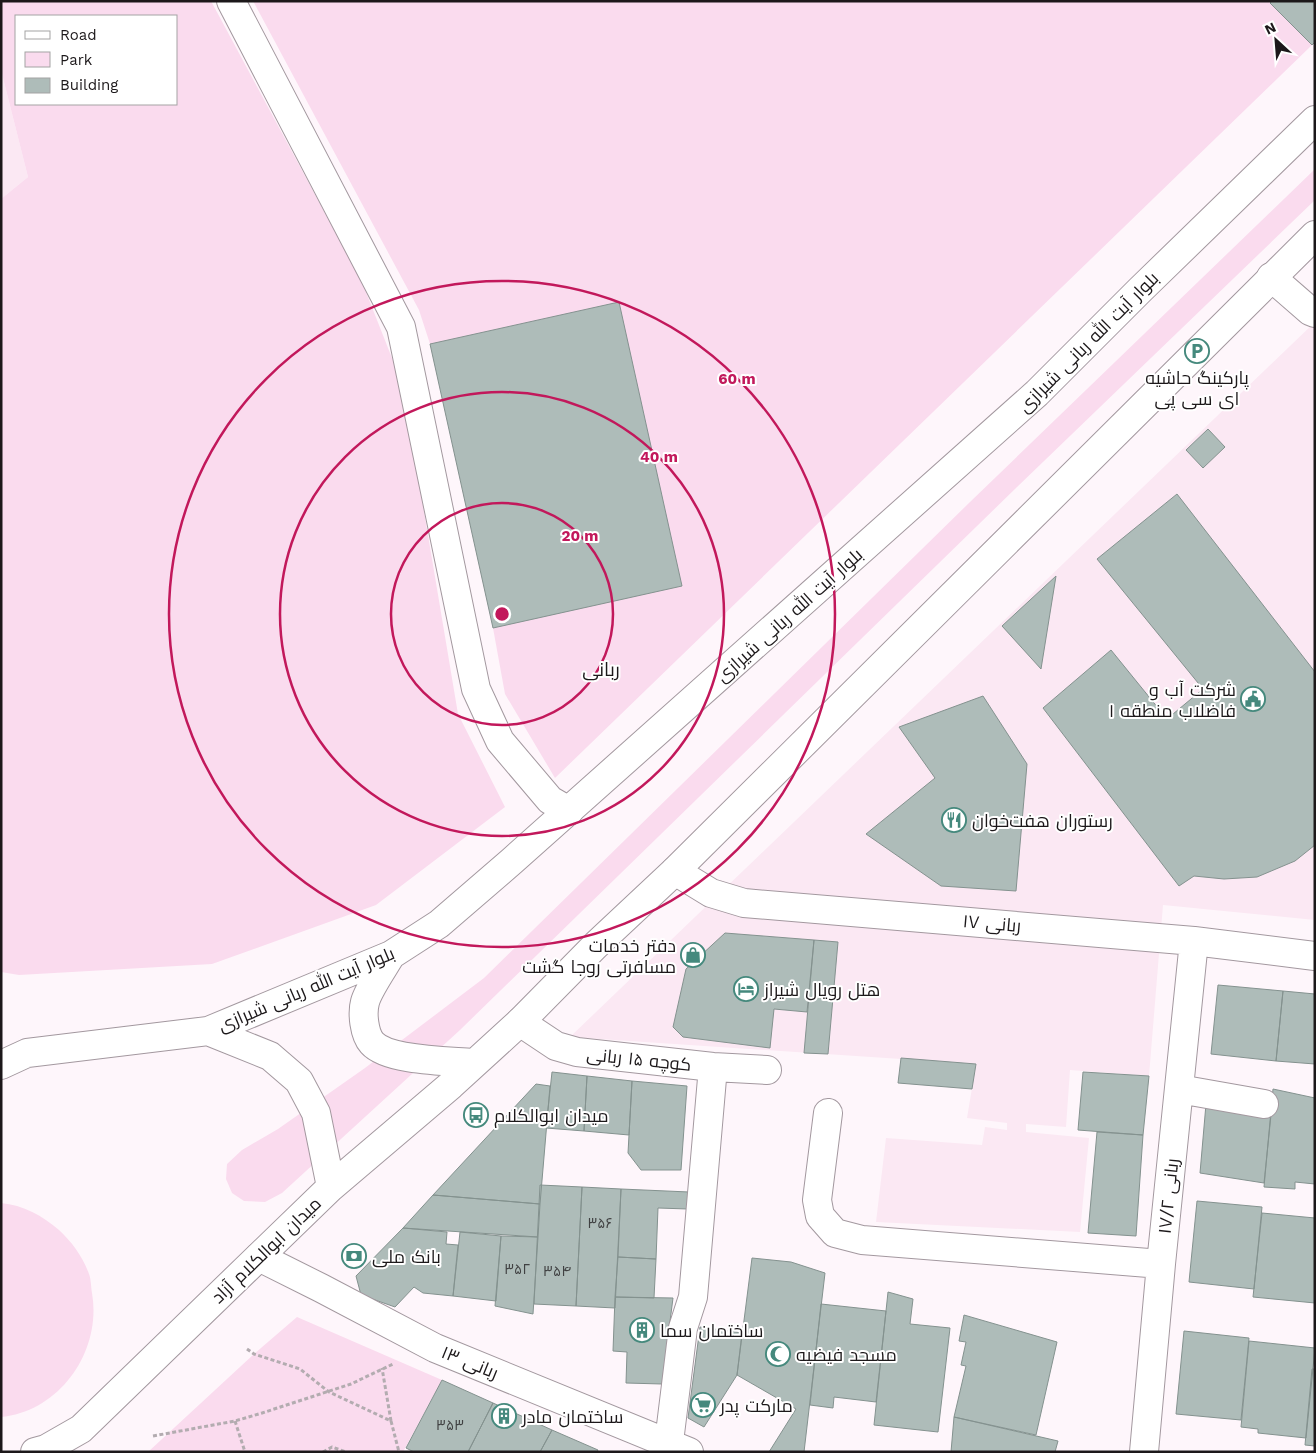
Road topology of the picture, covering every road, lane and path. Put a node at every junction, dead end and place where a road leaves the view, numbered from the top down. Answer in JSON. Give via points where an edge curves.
{"nodes":[{"id":1,"x":231,"y":1,"type":"edge"},
{"id":2,"x":1315,"y":120,"type":"edge"},
{"id":3,"x":1315,"y":235,"type":"edge"},
{"id":4,"x":1271,"y":277,"type":"junction"},
{"id":5,"x":1315,"y":313,"type":"edge"},
{"id":6,"x":569,"y":811,"type":"junction"},
{"id":7,"x":675,"y":871,"type":"junction"},
{"id":8,"x":1194,"y":941,"type":"junction"},
{"id":9,"x":391,"y":955,"type":"junction"},
{"id":10,"x":1315,"y":956,"type":"edge"},
{"id":11,"x":520,"y":1022,"type":"junction"},
{"id":12,"x":208,"y":1031,"type":"junction"},
{"id":13,"x":14,"y":1051,"type":"edge"},
{"id":14,"x":472,"y":1063,"type":"junction"},
{"id":15,"x":1,"y":1065,"type":"edge"},
{"id":16,"x":712,"y":1067,"type":"junction"},
{"id":17,"x":767,"y":1070,"type":"dead end"},
{"id":18,"x":1179,"y":1090,"type":"junction"},
{"id":19,"x":1264,"y":1104,"type":"dead end"},
{"id":20,"x":828,"y":1113,"type":"dead end"},
{"id":21,"x":330,"y":1187,"type":"junction"},
{"id":22,"x":259,"y":1257,"type":"junction"},
{"id":23,"x":1161,"y":1264,"type":"junction"},
{"id":24,"x":435,"y":1348,"type":"junction"},
{"id":25,"x":247,"y":1349,"type":"dead end"},
{"id":26,"x":382,"y":1368,"type":"junction"},
{"id":27,"x":328,"y":1392,"type":"junction"},
{"id":28,"x":391,"y":1420,"type":"junction"},
{"id":29,"x":235,"y":1421,"type":"junction"},
{"id":30,"x":81,"y":1429,"type":"junction"},
{"id":31,"x":153,"y":1436,"type":"dead end"},
{"id":32,"x":679,"y":1447,"type":"edge"},
{"id":33,"x":35,"y":1452,"type":"edge"},
{"id":34,"x":64,"y":1452,"type":"edge"},
{"id":35,"x":245,"y":1452,"type":"edge"},
{"id":36,"x":323,"y":1452,"type":"edge"},
{"id":37,"x":346,"y":1452,"type":"edge"},
{"id":38,"x":399,"y":1452,"type":"edge"},
{"id":39,"x":1144,"y":1452,"type":"edge"}],
"edges":[{"from":1,"to":6,"type":"main road","via":[[401,327],[476,689],[500,741],[550,800]]},
{"from":2,"to":6,"type":"main road","name":"بلوار آیت الله ربانی شیرازی","via":[[1037,393]]},
{"from":3,"to":4,"type":"main road"},
{"from":4,"to":5,"type":"main road"},
{"from":4,"to":7,"type":"main road"},
{"from":6,"to":9,"type":"main road","name":"بلوار آیت الله ربانی شیرازی","via":[[439,924]]},
{"from":7,"to":8,"type":"main road","name":"ربانی ۱۷","via":[[711,893],[744,902]]},
{"from":7,"to":11,"type":"main road"},
{"from":8,"to":10,"type":"main road","name":"ربانی ۱۷"},
{"from":8,"to":18,"type":"main road","name":"ربانی ۱۷/۲"},
{"from":9,"to":12,"type":"main road","name":"بلوار آیت الله ربانی شیرازی"},
{"from":9,"to":14,"type":"main road","via":[[365,1001],[363,1019],[372,1042],[386,1052],[414,1059]]},
{"from":11,"to":14,"type":"main road"},
{"from":11,"to":16,"type":"main road","name":"کوچه ۱۵ ربانی","via":[[556,1046],[577,1052]]},
{"from":12,"to":13,"type":"main road","name":"میدان ابوالکلام آزاد"},
{"from":12,"to":21,"type":"main road","name":"میدان ابوالکلام آزاد","via":[[270,1056],[300,1080],[316,1113]]},
{"from":13,"to":15,"type":"main road","name":"میدان ابوالکلام آزاد"},
{"from":14,"to":21,"type":"main road"},
{"from":16,"to":17,"type":"main road","name":"کوچه ۱۵ ربانی"},
{"from":16,"to":32,"type":"main road","via":[[693,1297],[683,1328]]},
{"from":18,"to":19,"type":"main road"},
{"from":18,"to":23,"type":"main road","name":"ربانی ۱۷/۲"},
{"from":20,"to":23,"type":"main road","via":[[817,1200],[820,1216],[835,1233],[862,1240]]},
{"from":21,"to":22,"type":"main road","name":"میدان ابوالکلام آزاد"},
{"from":22,"to":24,"type":"main road","name":"ربانی ۱۳"},
{"from":22,"to":30,"type":"main road","name":"میدان ابوالکلام آزاد"},
{"from":23,"to":39,"type":"main road","name":"ربانی ۱۷/۲"},
{"from":24,"to":26,"type":"path"},
{"from":24,"to":32,"type":"main road","name":"ربانی ۱۳"},
{"from":25,"to":27,"type":"path","via":[[300,1369]]},
{"from":26,"to":27,"type":"path"},
{"from":26,"to":28,"type":"path"},
{"from":27,"to":28,"type":"path"},
{"from":27,"to":29,"type":"path"},
{"from":28,"to":38,"type":"path"},
{"from":29,"to":31,"type":"path"},
{"from":29,"to":35,"type":"path"},
{"from":30,"to":33,"type":"main road","name":"میدان ابوالکلام آزاد"},
{"from":30,"to":34,"type":"main road"},
{"from":36,"to":37,"type":"path","via":[[332,1447]]}]}
